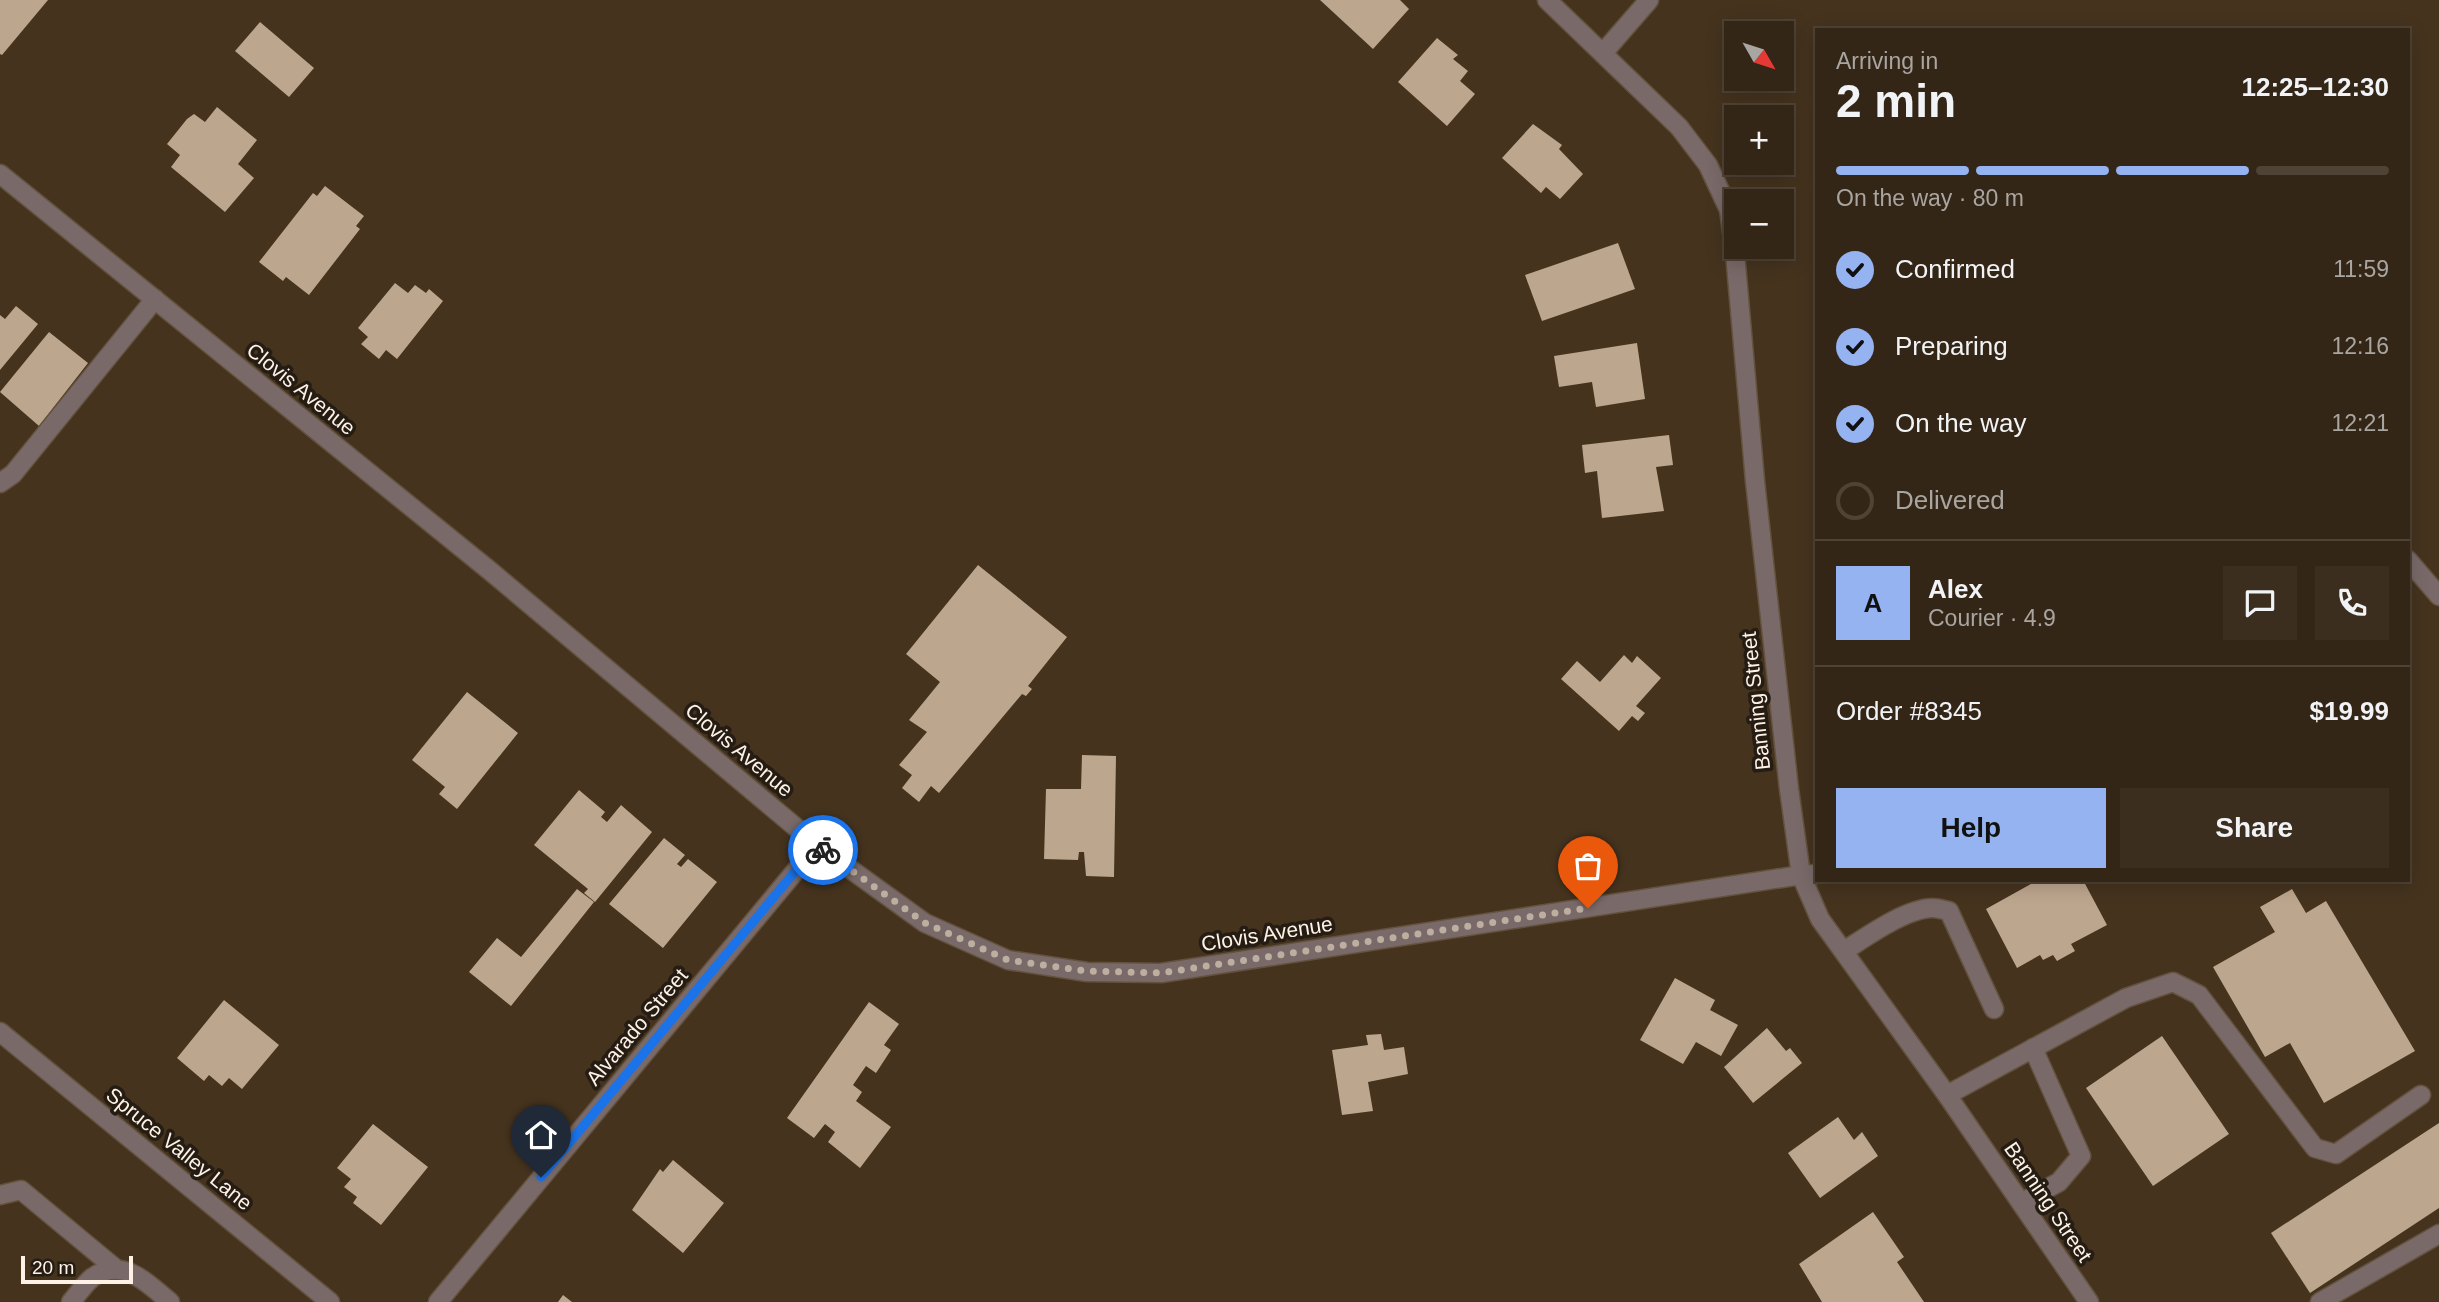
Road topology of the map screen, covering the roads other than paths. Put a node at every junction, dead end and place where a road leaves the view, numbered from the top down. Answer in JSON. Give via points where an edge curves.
{"nodes":[{"id":1,"x":1547,"y":0,"type":"edge"},
{"id":2,"x":1649,"y":0,"type":"edge"},
{"id":3,"x":1603,"y":53,"type":"junction"},
{"id":4,"x":0,"y":174,"type":"edge"},
{"id":5,"x":155,"y":299,"type":"junction"},
{"id":6,"x":0,"y":483,"type":"edge"},
{"id":7,"x":2410,"y":562,"type":"edge"},
{"id":8,"x":2439,"y":596,"type":"edge"},
{"id":9,"x":817,"y":845,"type":"junction"},
{"id":10,"x":1809,"y":875,"type":"edge"},
{"id":11,"x":1844,"y":951,"type":"junction"},
{"id":12,"x":1994,"y":1009,"type":"dead end"},
{"id":13,"x":0,"y":1032,"type":"edge"},
{"id":14,"x":2033,"y":1048,"type":"junction"},
{"id":15,"x":1947,"y":1095,"type":"junction"},
{"id":16,"x":2421,"y":1095,"type":"dead end"},
{"id":17,"x":0,"y":1195,"type":"edge"},
{"id":18,"x":2021,"y":1203,"type":"junction"},
{"id":19,"x":2439,"y":1234,"type":"edge"},
{"id":20,"x":115,"y":1268,"type":"junction"},
{"id":21,"x":71,"y":1302,"type":"edge"},
{"id":22,"x":170,"y":1302,"type":"edge"},
{"id":23,"x":330,"y":1302,"type":"edge"},
{"id":24,"x":438,"y":1302,"type":"edge"},
{"id":25,"x":2089,"y":1302,"type":"edge"},
{"id":26,"x":2320,"y":1302,"type":"edge"}],
"edges":[{"from":1,"to":3,"type":"street","name":"Banning Street"},
{"from":2,"to":3,"type":"street"},
{"from":3,"to":10,"type":"street","name":"Banning Street","via":[[1679,127],[1708,165],[1729,210],[1787,776]]},
{"from":4,"to":5,"type":"street","name":"Clovis Avenue"},
{"from":5,"to":6,"type":"street","via":[[13,474]]},
{"from":5,"to":9,"type":"street","name":"Clovis Avenue"},
{"from":7,"to":8,"type":"street"},
{"from":9,"to":10,"type":"street","name":"Clovis Avenue","via":[[925,923],[1008,960],[1087,971],[1161,973]]},
{"from":9,"to":24,"type":"street","name":"Alvarado Street"},
{"from":10,"to":11,"type":"street","name":"Banning Street","via":[[1820,919]]},
{"from":11,"to":12,"type":"street","via":[[1912,914],[1931,908],[1949,911]]},
{"from":11,"to":15,"type":"street","name":"Banning Street"},
{"from":13,"to":23,"type":"street","name":"Spruce Valley Lane"},
{"from":14,"to":15,"type":"street"},
{"from":14,"to":16,"type":"street","via":[[2126,998],[2173,982],[2199,995],[2315,1148],[2336,1154]]},
{"from":14,"to":18,"type":"street","via":[[2081,1156],[2059,1182]]},
{"from":15,"to":18,"type":"street","name":"Banning Street"},
{"from":17,"to":20,"type":"street","via":[[22,1190]]},
{"from":18,"to":25,"type":"street","name":"Banning Street"},
{"from":19,"to":26,"type":"street"},
{"from":20,"to":21,"type":"street","via":[[93,1277]]},
{"from":20,"to":22,"type":"street","via":[[134,1272]]}]}
